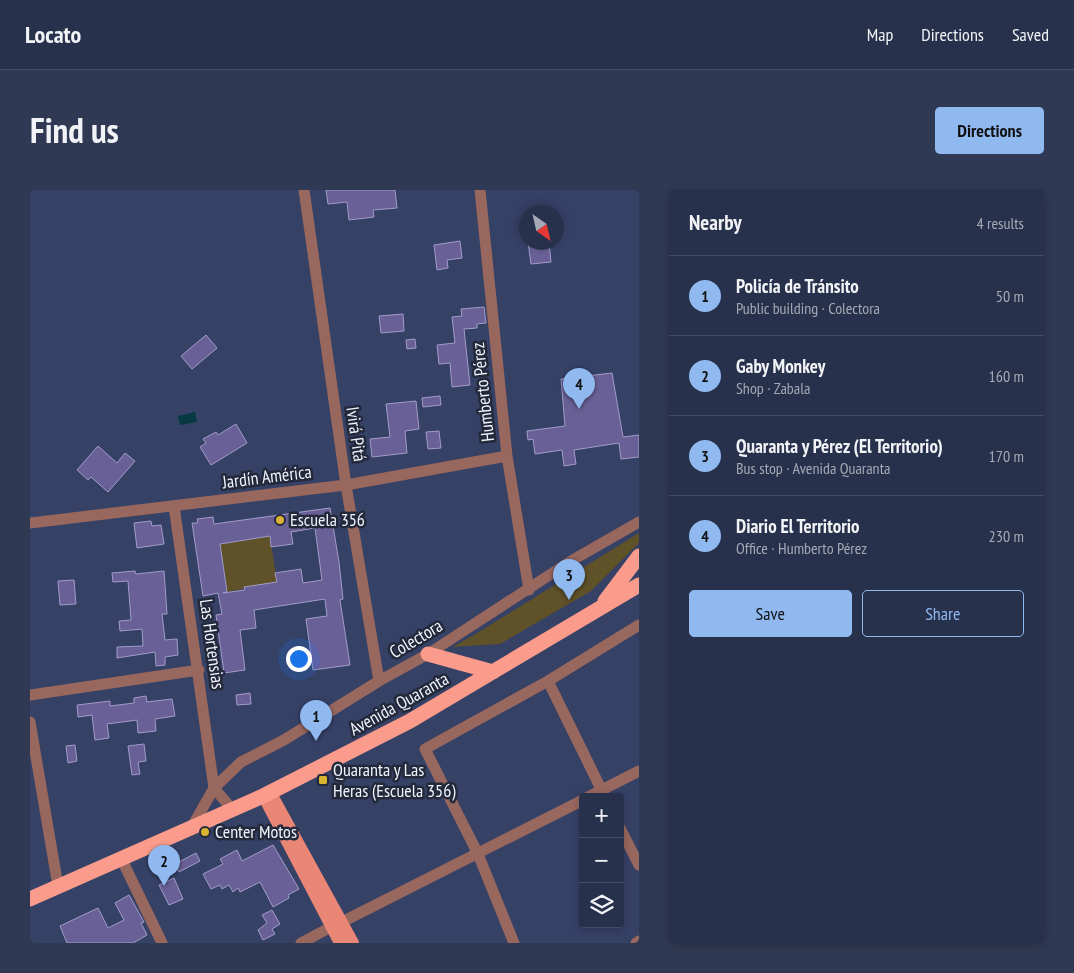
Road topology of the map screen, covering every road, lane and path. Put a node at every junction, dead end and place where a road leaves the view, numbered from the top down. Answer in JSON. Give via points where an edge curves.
{"nodes":[{"id":1,"x":304,"y":190,"type":"edge"},
{"id":2,"x":480,"y":190,"type":"edge"},
{"id":3,"x":507,"y":456,"type":"junction"},
{"id":4,"x":346,"y":485,"type":"junction"},
{"id":5,"x":174,"y":506,"type":"junction"},
{"id":6,"x":639,"y":522,"type":"edge"},
{"id":7,"x":30,"y":523,"type":"edge"},
{"id":8,"x":639,"y":556,"type":"edge"},
{"id":9,"x":639,"y":585,"type":"edge"},
{"id":10,"x":529,"y":590,"type":"junction"},
{"id":11,"x":600,"y":607,"type":"junction"},
{"id":12,"x":639,"y":625,"type":"edge"},
{"id":13,"x":428,"y":654,"type":"junction"},
{"id":14,"x":199,"y":670,"type":"junction"},
{"id":15,"x":494,"y":672,"type":"junction"},
{"id":16,"x":378,"y":681,"type":"junction"},
{"id":17,"x":548,"y":681,"type":"junction"},
{"id":18,"x":30,"y":695,"type":"edge"},
{"id":19,"x":30,"y":722,"type":"edge"},
{"id":20,"x":639,"y":771,"type":"edge"},
{"id":21,"x":214,"y":788,"type":"junction"},
{"id":22,"x":603,"y":793,"type":"edge"},
{"id":23,"x":267,"y":794,"type":"junction"},
{"id":24,"x":579,"y":802,"type":"edge"},
{"id":25,"x":231,"y":808,"type":"junction"},
{"id":26,"x":193,"y":825,"type":"junction"},
{"id":27,"x":624,"y":836,"type":"edge"},
{"id":28,"x":478,"y":854,"type":"junction"},
{"id":29,"x":121,"y":858,"type":"junction"},
{"id":30,"x":639,"y":864,"type":"edge"},
{"id":31,"x":58,"y":886,"type":"junction"},
{"id":32,"x":30,"y":899,"type":"edge"},
{"id":33,"x":337,"y":924,"type":"junction"},
{"id":34,"x":162,"y":943,"type":"edge"},
{"id":35,"x":300,"y":943,"type":"edge"},
{"id":36,"x":340,"y":943,"type":"edge"},
{"id":37,"x":353,"y":943,"type":"edge"},
{"id":38,"x":514,"y":943,"type":"edge"}],
"edges":[{"from":1,"to":4,"type":"street","name":"Ivirá Pitá"},
{"from":2,"to":3,"type":"street","name":"Humberto Pérez"},
{"from":3,"to":4,"type":"street","name":"Jardín América"},
{"from":3,"to":10,"type":"street","name":"Humberto Pérez"},
{"from":4,"to":5,"type":"street","name":"Jardín América"},
{"from":4,"to":16,"type":"street","name":"Ivirá Pitá"},
{"from":5,"to":7,"type":"street","name":"Jardín América"},
{"from":5,"to":14,"type":"street","name":"Las Hortensias"},
{"from":6,"to":10,"type":"street","name":"Colectora","via":[[571,561]]},
{"from":8,"to":11,"type":"highway"},
{"from":9,"to":11,"type":"highway","name":"Avenida Quaranta"},
{"from":10,"to":13,"type":"street","name":"Colectora"},
{"from":11,"to":15,"type":"highway","name":"Avenida Quaranta"},
{"from":12,"to":17,"type":"street"},
{"from":13,"to":15,"type":"highway"},
{"from":13,"to":16,"type":"street","name":"Colectora"},
{"from":14,"to":18,"type":"street"},
{"from":14,"to":21,"type":"street","name":"Las Hortensias"},
{"from":15,"to":23,"type":"highway","name":"Avenida Quaranta","via":[[410,721]]},
{"from":16,"to":21,"type":"street","name":"Colectora","via":[[284,740],[244,760]]},
{"from":17,"to":22,"type":"street"},
{"from":17,"to":28,"type":"street","via":[[425,749]]},
{"from":19,"to":31,"type":"street"},
{"from":20,"to":22,"type":"street"},
{"from":21,"to":25,"type":"street"},
{"from":21,"to":26,"type":"street"},
{"from":23,"to":25,"type":"highway","name":"Avenida Quaranta"},
{"from":23,"to":33,"type":"main road"},
{"from":24,"to":28,"type":"street"},
{"from":25,"to":26,"type":"highway","name":"Avenida Quaranta"},
{"from":26,"to":29,"type":"highway","name":"Avenida Quaranta"},
{"from":27,"to":30,"type":"street"},
{"from":28,"to":33,"type":"street"},
{"from":28,"to":38,"type":"street"},
{"from":29,"to":31,"type":"highway","name":"Avenida Quaranta"},
{"from":29,"to":34,"type":"street"},
{"from":31,"to":32,"type":"highway","name":"Avenida Quaranta"},
{"from":33,"to":35,"type":"street"},
{"from":33,"to":36,"type":"main road"},
{"from":33,"to":37,"type":"main road"}]}
